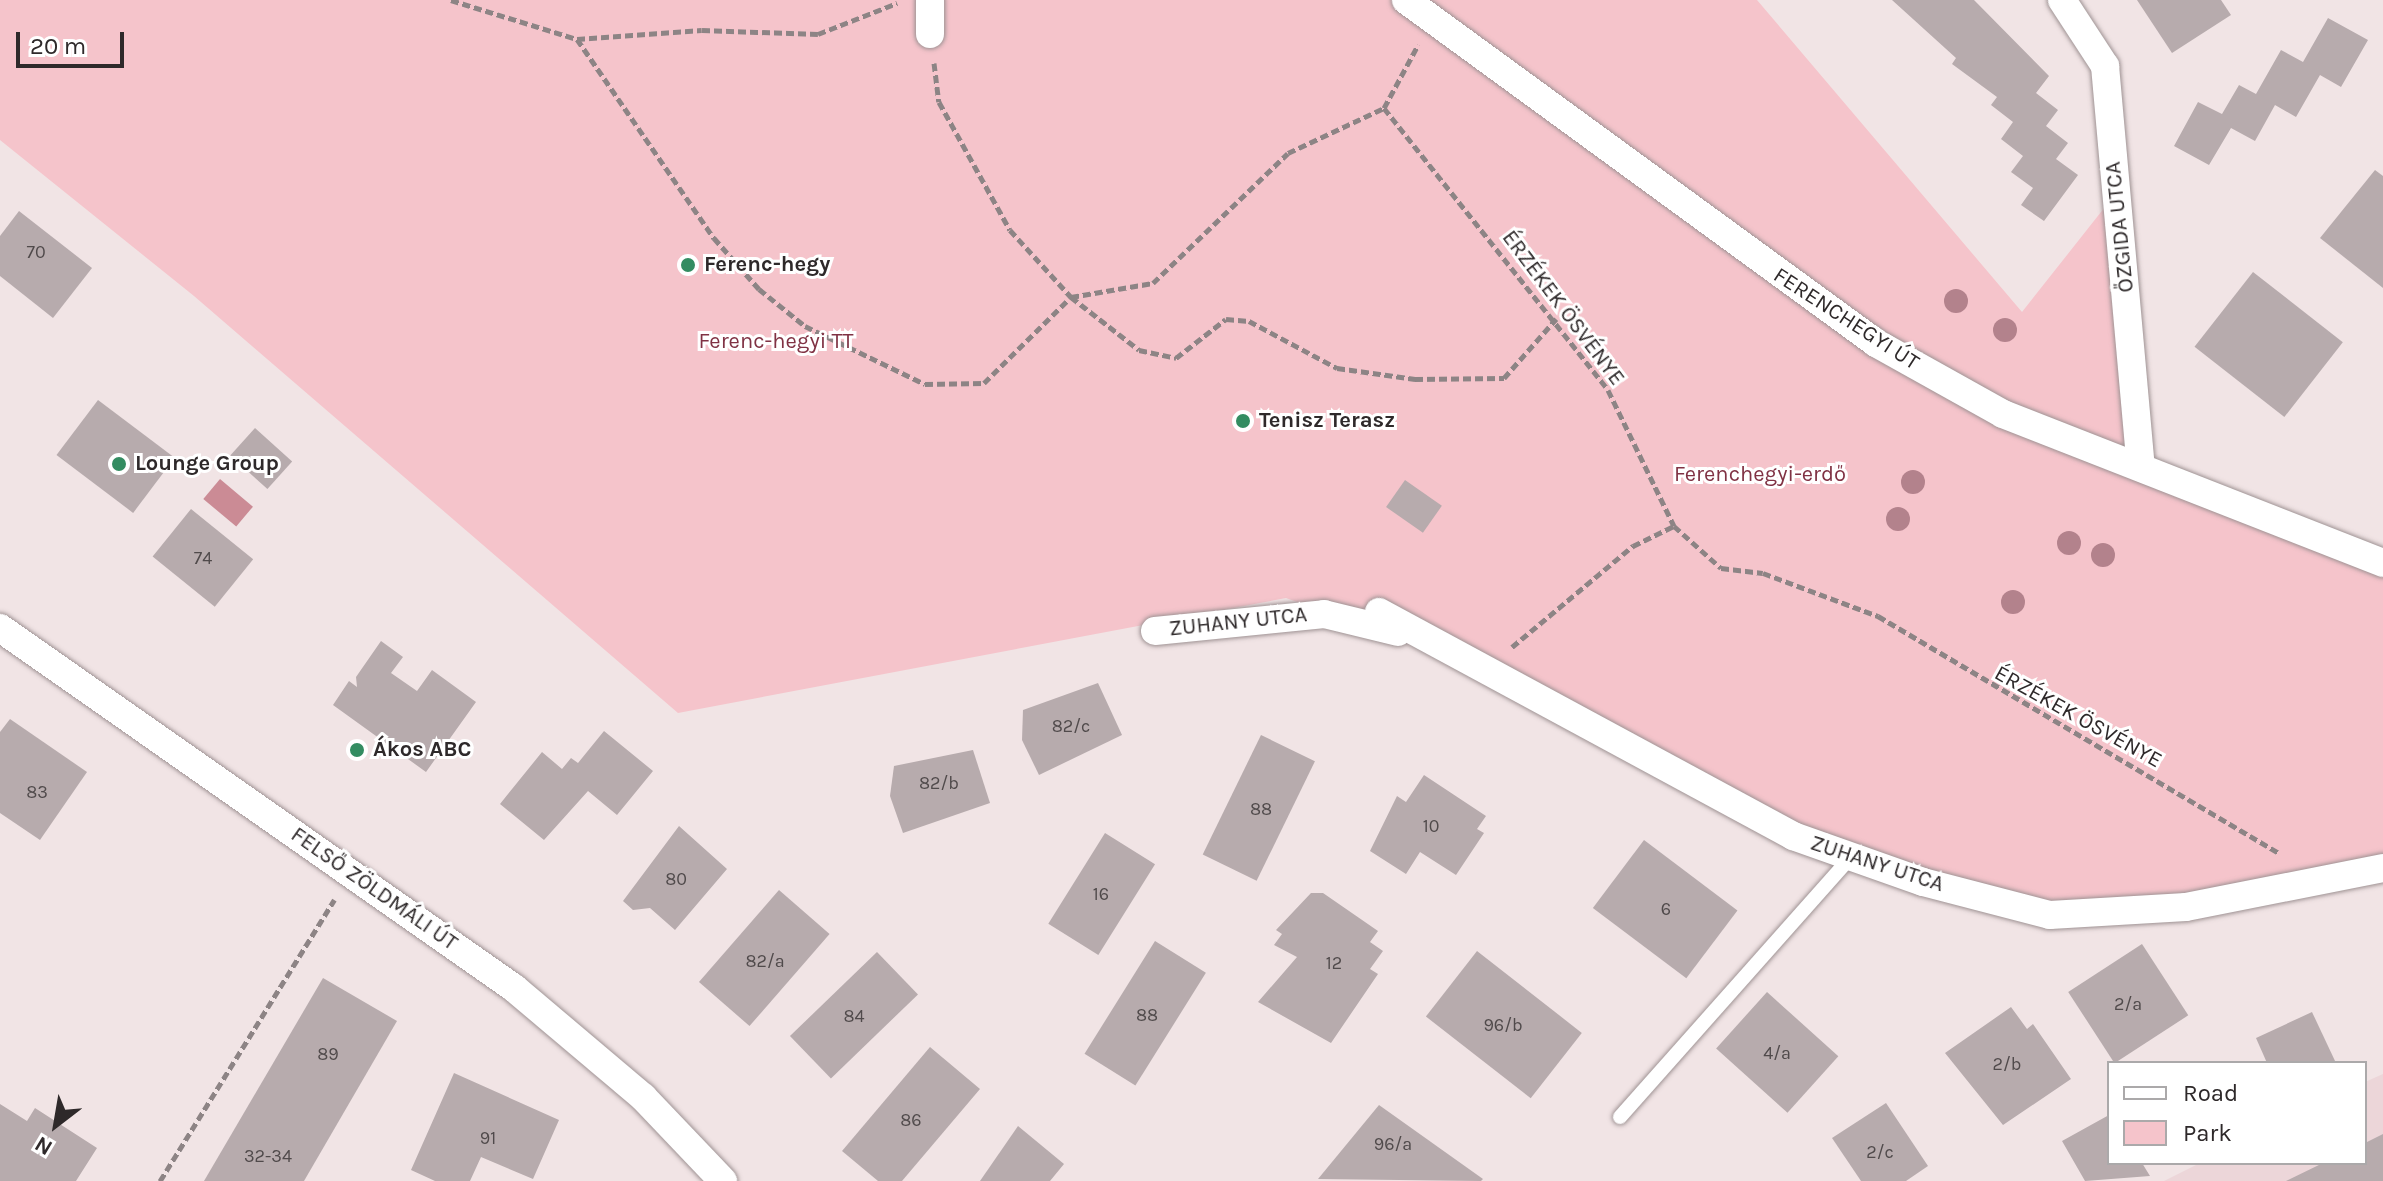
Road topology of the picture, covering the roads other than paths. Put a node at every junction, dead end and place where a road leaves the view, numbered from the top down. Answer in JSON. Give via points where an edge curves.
{"nodes":[{"id":1,"x":930,"y":0,"type":"edge"},
{"id":2,"x":1406,"y":0,"type":"edge"},
{"id":3,"x":2062,"y":0,"type":"edge"},
{"id":4,"x":930,"y":34,"type":"road end"},
{"id":5,"x":2141,"y":467,"type":"junction"},
{"id":6,"x":2383,"y":563,"type":"edge"},
{"id":7,"x":1379,"y":612,"type":"dead end"},
{"id":8,"x":0,"y":628,"type":"edge"},
{"id":9,"x":1155,"y":631,"type":"dead end"},
{"id":10,"x":1414,"y":636,"type":"junction"},
{"id":11,"x":1851,"y":857,"type":"junction"},
{"id":12,"x":2383,"y":868,"type":"edge"},
{"id":13,"x":1620,"y":1117,"type":"dead end"},
{"id":14,"x":723,"y":1181,"type":"edge"}],
"edges":[{"from":1,"to":4,"type":"street"},
{"from":2,"to":5,"type":"street","name":"FERENCHEGYI ÚT","via":[[1876,343],[2003,414]]},
{"from":3,"to":5,"type":"street","name":"ŐZGIDA UTCA","via":[[2105,66]]},
{"from":5,"to":6,"type":"street","name":"FERENCHEGYI ÚT"},
{"from":7,"to":10,"type":"street","name":"ZUHANY UTCA"},
{"from":8,"to":14,"type":"street","name":"FELSŐ ZÖLDMÁLI ÚT","via":[[514,988],[643,1097]]},
{"from":9,"to":10,"type":"street","name":"ZUHANY UTCA","via":[[1324,614]]},
{"from":10,"to":11,"type":"street","name":"ZUHANY UTCA","via":[[1793,836]]},
{"from":11,"to":12,"type":"street","name":"ZUHANY UTCA","via":[[2050,915],[2186,907]]},
{"from":11,"to":13,"type":"lane"}]}
